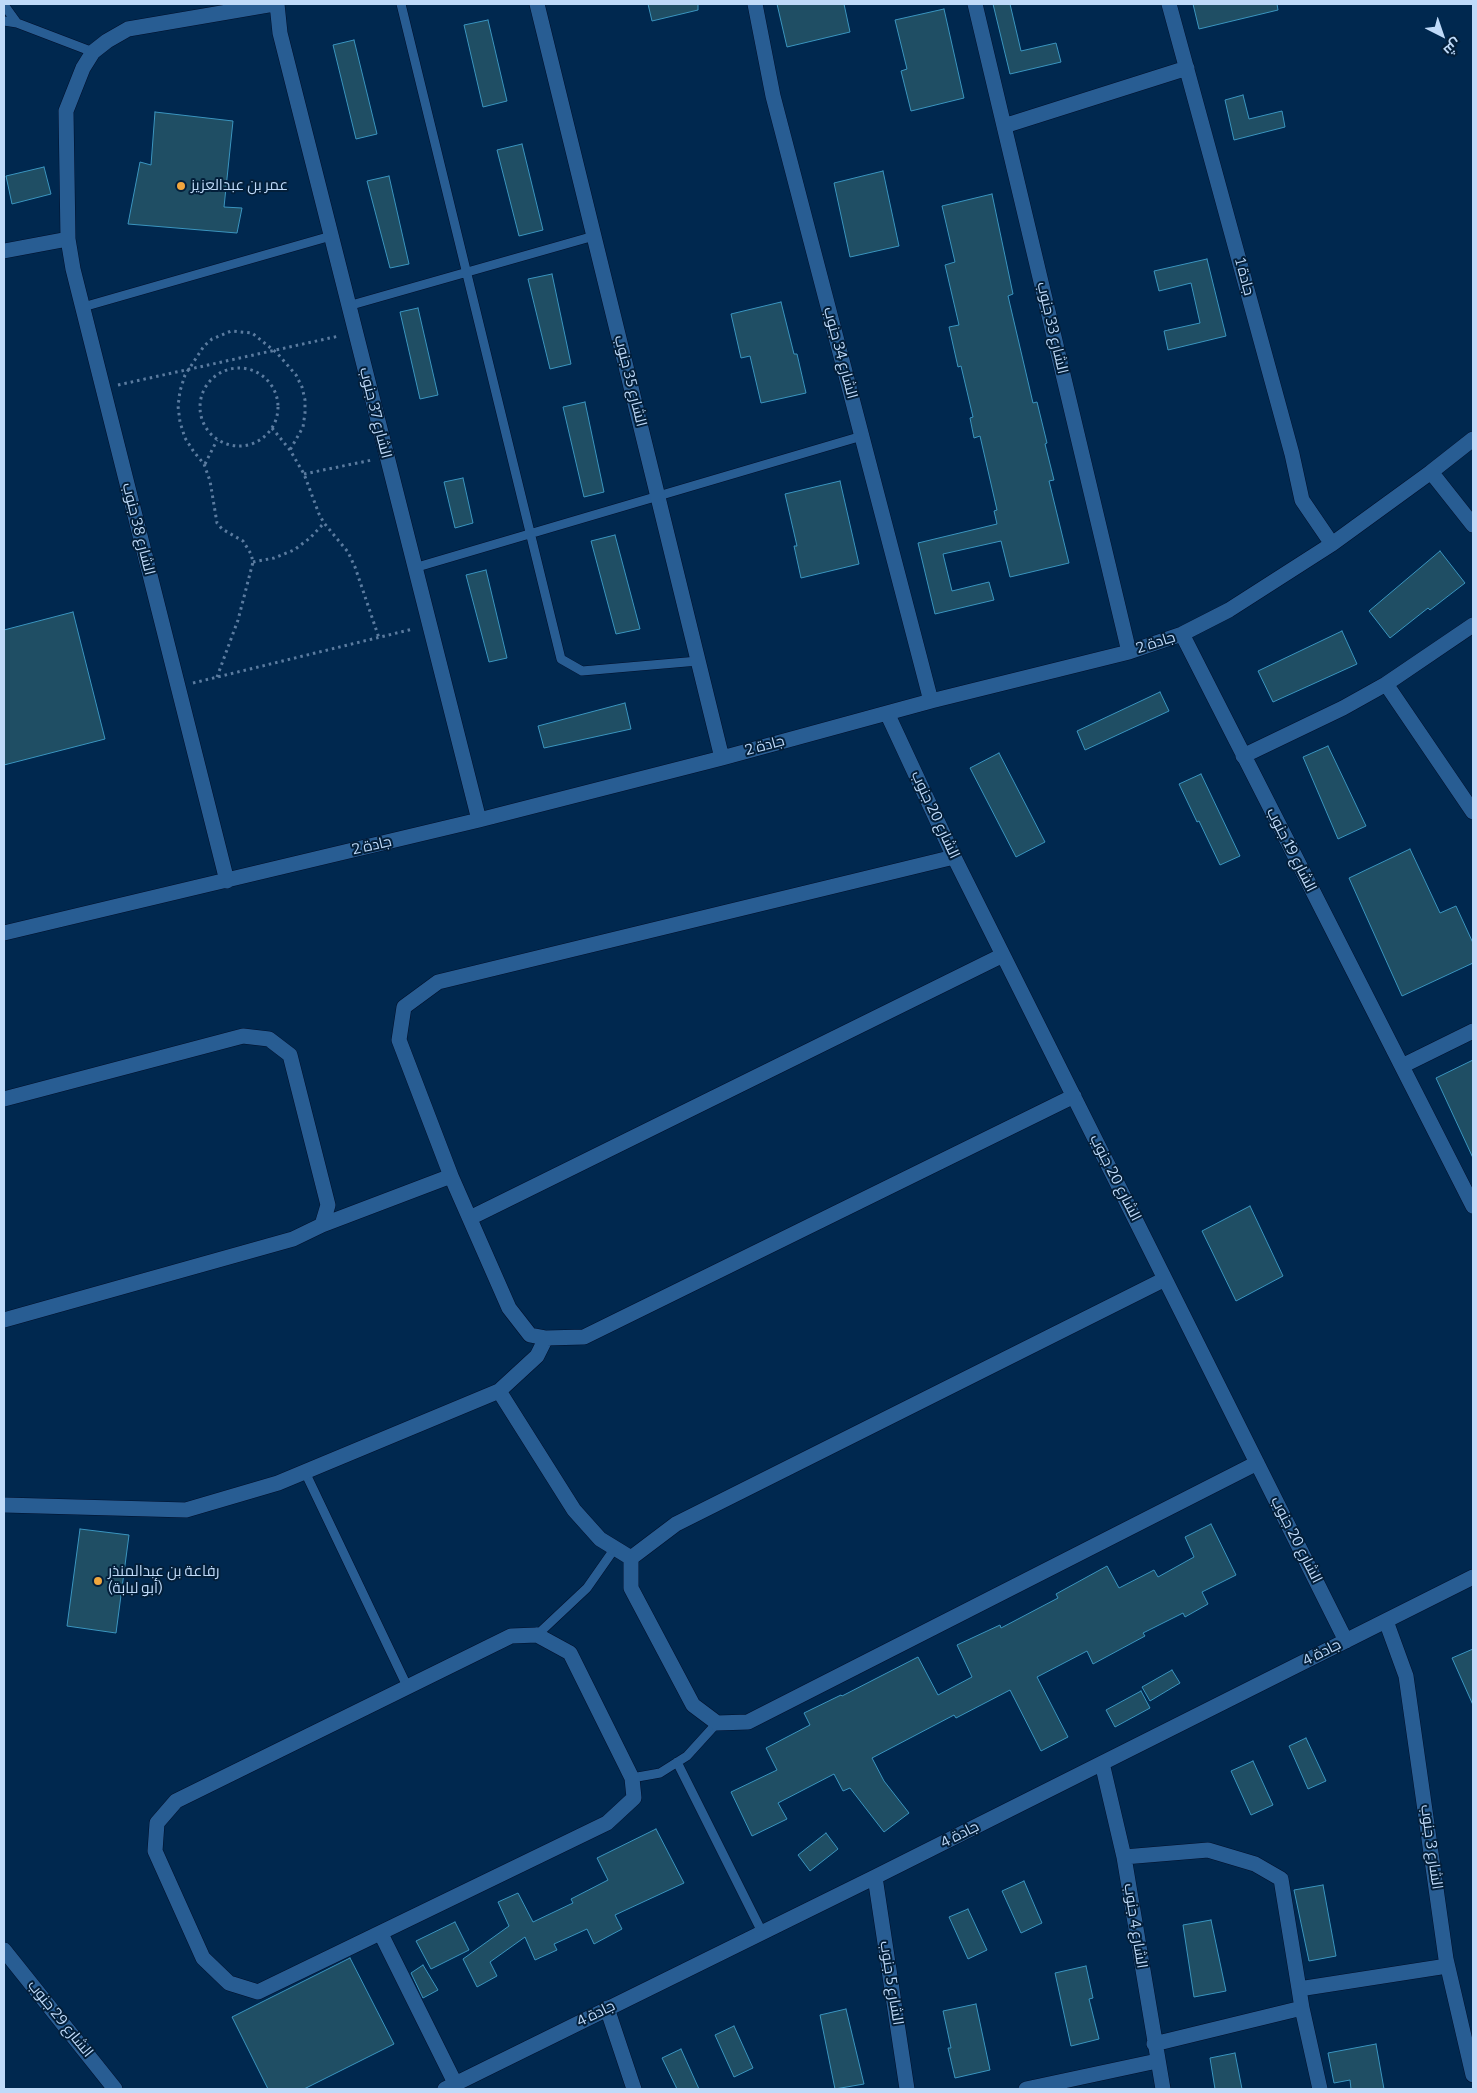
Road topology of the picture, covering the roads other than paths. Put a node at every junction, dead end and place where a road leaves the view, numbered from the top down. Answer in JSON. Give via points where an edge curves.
{"nodes":[{"id":1,"x":276,"y":4,"type":"edge"},
{"id":2,"x":401,"y":4,"type":"edge"},
{"id":3,"x":537,"y":4,"type":"edge"},
{"id":4,"x":755,"y":4,"type":"edge"},
{"id":5,"x":975,"y":4,"type":"edge"},
{"id":6,"x":1169,"y":4,"type":"edge"},
{"id":7,"x":4,"y":5,"type":"edge"},
{"id":8,"x":4,"y":21,"type":"edge"},
{"id":9,"x":16,"y":23,"type":"junction"},
{"id":10,"x":94,"y":52,"type":"junction"},
{"id":11,"x":1187,"y":68,"type":"junction"},
{"id":12,"x":1004,"y":126,"type":"junction"},
{"id":13,"x":331,"y":236,"type":"junction"},
{"id":14,"x":594,"y":236,"type":"junction"},
{"id":15,"x":68,"y":239,"type":"junction"},
{"id":16,"x":4,"y":251,"type":"edge"},
{"id":17,"x":467,"y":272,"type":"junction"},
{"id":18,"x":348,"y":306,"type":"junction"},
{"id":19,"x":83,"y":307,"type":"junction"},
{"id":20,"x":862,"y":436,"type":"junction"},
{"id":21,"x":1473,"y":439,"type":"edge"},
{"id":22,"x":1432,"y":472,"type":"junction"},
{"id":23,"x":658,"y":496,"type":"junction"},
{"id":24,"x":1473,"y":525,"type":"edge"},
{"id":25,"x":531,"y":534,"type":"junction"},
{"id":26,"x":1332,"y":544,"type":"junction"},
{"id":27,"x":414,"y":568,"type":"junction"},
{"id":28,"x":1473,"y":625,"type":"edge"},
{"id":29,"x":1182,"y":634,"type":"junction"},
{"id":30,"x":1129,"y":652,"type":"junction"},
{"id":31,"x":698,"y":660,"type":"junction"},
{"id":32,"x":1386,"y":684,"type":"junction"},
{"id":33,"x":931,"y":701,"type":"junction"},
{"id":34,"x":887,"y":713,"type":"junction"},
{"id":35,"x":1243,"y":756,"type":"junction"},
{"id":36,"x":722,"y":758,"type":"junction"},
{"id":37,"x":1473,"y":812,"type":"edge"},
{"id":38,"x":478,"y":820,"type":"junction"},
{"id":39,"x":954,"y":857,"type":"junction"},
{"id":40,"x":227,"y":881,"type":"junction"},
{"id":41,"x":4,"y":933,"type":"edge"},
{"id":42,"x":1003,"y":955,"type":"junction"},
{"id":43,"x":1473,"y":1031,"type":"edge"},
{"id":44,"x":1402,"y":1066,"type":"junction"},
{"id":45,"x":1074,"y":1096,"type":"junction"},
{"id":46,"x":4,"y":1099,"type":"edge"},
{"id":47,"x":451,"y":1176,"type":"junction"},
{"id":48,"x":1473,"y":1206,"type":"edge"},
{"id":49,"x":470,"y":1218,"type":"junction"},
{"id":50,"x":322,"y":1225,"type":"junction"},
{"id":51,"x":1165,"y":1279,"type":"junction"},
{"id":52,"x":4,"y":1320,"type":"edge"},
{"id":53,"x":546,"y":1338,"type":"junction"},
{"id":54,"x":499,"y":1391,"type":"junction"},
{"id":55,"x":1257,"y":1463,"type":"junction"},
{"id":56,"x":304,"y":1472,"type":"junction"},
{"id":57,"x":4,"y":1505,"type":"edge"},
{"id":58,"x":615,"y":1548,"type":"junction"},
{"id":59,"x":631,"y":1558,"type":"junction"},
{"id":60,"x":1473,"y":1577,"type":"edge"},
{"id":61,"x":1386,"y":1621,"type":"junction"},
{"id":62,"x":537,"y":1635,"type":"junction"},
{"id":63,"x":1346,"y":1641,"type":"junction"},
{"id":64,"x":407,"y":1686,"type":"junction"},
{"id":65,"x":717,"y":1723,"type":"junction"},
{"id":66,"x":677,"y":1762,"type":"junction"},
{"id":67,"x":1102,"y":1764,"type":"junction"},
{"id":68,"x":632,"y":1778,"type":"junction"},
{"id":69,"x":1124,"y":1857,"type":"junction"},
{"id":70,"x":875,"y":1877,"type":"junction"},
{"id":71,"x":762,"y":1932,"type":"junction"},
{"id":72,"x":380,"y":1934,"type":"junction"},
{"id":73,"x":4,"y":1950,"type":"edge"},
{"id":74,"x":1448,"y":1966,"type":"junction"},
{"id":75,"x":1299,"y":1989,"type":"junction"},
{"id":76,"x":607,"y":2008,"type":"junction"},
{"id":77,"x":1302,"y":2008,"type":"junction"},
{"id":78,"x":1154,"y":2044,"type":"junction"},
{"id":79,"x":1470,"y":2049,"type":"edge"},
{"id":80,"x":1157,"y":2061,"type":"junction"},
{"id":81,"x":1473,"y":2075,"type":"edge"},
{"id":82,"x":450,"y":2086,"type":"edge"},
{"id":83,"x":115,"y":2089,"type":"edge"},
{"id":84,"x":634,"y":2089,"type":"edge"},
{"id":85,"x":908,"y":2089,"type":"edge"},
{"id":86,"x":1031,"y":2089,"type":"edge"},
{"id":87,"x":1163,"y":2089,"type":"edge"},
{"id":88,"x":1320,"y":2089,"type":"edge"}],
"edges":[{"from":1,"to":10,"type":"street","name":"الشارع 37 جنوب","via":[[128,29]]},
{"from":1,"to":13,"type":"street","name":"الشارع 37 جنوب","via":[[280,33]]},
{"from":2,"to":17,"type":"lane"},
{"from":3,"to":14,"type":"street","name":"الشارع 35 جنوب"},
{"from":4,"to":20,"type":"street","name":"الشارع 34 جنوب","via":[[773,96]]},
{"from":5,"to":12,"type":"street","name":"الشارع 33 جنوب"},
{"from":6,"to":11,"type":"street","name":"جادة 1"},
{"from":7,"to":9,"type":"lane"},
{"from":8,"to":9,"type":"lane"},
{"from":9,"to":10,"type":"lane"},
{"from":10,"to":15,"type":"street","name":"الشارع 37 جنوب","via":[[83,68],[66,110]]},
{"from":11,"to":12,"type":"street"},
{"from":11,"to":26,"type":"street","name":"جادة 1","via":[[1302,500]]},
{"from":12,"to":30,"type":"street","name":"الشارع 33 جنوب"},
{"from":13,"to":18,"type":"street","name":"الشارع 37 جنوب"},
{"from":13,"to":19,"type":"lane"},
{"from":14,"to":17,"type":"lane"},
{"from":14,"to":23,"type":"street","name":"الشارع 35 جنوب"},
{"from":15,"to":16,"type":"street"},
{"from":15,"to":19,"type":"street","name":"الشارع 38 جنوب"},
{"from":17,"to":18,"type":"lane"},
{"from":17,"to":25,"type":"lane"},
{"from":18,"to":27,"type":"street","name":"الشارع 37 جنوب"},
{"from":19,"to":40,"type":"street","name":"الشارع 38 جنوب"},
{"from":20,"to":23,"type":"lane"},
{"from":20,"to":33,"type":"street","name":"الشارع 34 جنوب"},
{"from":21,"to":22,"type":"street","name":"جادة 2"},
{"from":22,"to":24,"type":"street"},
{"from":22,"to":26,"type":"street","name":"جادة 2"},
{"from":23,"to":25,"type":"lane"},
{"from":23,"to":31,"type":"street","name":"الشارع 35 جنوب"},
{"from":25,"to":27,"type":"lane"},
{"from":25,"to":31,"type":"lane","via":[[561,659],[582,671]]},
{"from":26,"to":29,"type":"street","name":"جادة 2","via":[[1228,610]]},
{"from":27,"to":38,"type":"street","name":"الشارع 37 جنوب"},
{"from":28,"to":32,"type":"street"},
{"from":29,"to":30,"type":"street","name":"جادة 2"},
{"from":29,"to":35,"type":"street","name":"الشارع 19 جنوب"},
{"from":30,"to":33,"type":"street","name":"جادة 2"},
{"from":31,"to":36,"type":"street","name":"الشارع 35 جنوب"},
{"from":32,"to":35,"type":"street"},
{"from":32,"to":37,"type":"street"},
{"from":33,"to":34,"type":"street","name":"جادة 2"},
{"from":34,"to":36,"type":"street","name":"جادة 2"},
{"from":34,"to":39,"type":"street","name":"الشارع 20 جنوب"},
{"from":35,"to":44,"type":"street","name":"الشارع 19 جنوب"},
{"from":36,"to":38,"type":"street","name":"جادة 2"},
{"from":38,"to":40,"type":"street","name":"جادة 2"},
{"from":39,"to":42,"type":"street","name":"الشارع 20 جنوب"},
{"from":39,"to":47,"type":"street","via":[[438,982],[404,1007],[399,1040]]},
{"from":40,"to":41,"type":"street","name":"جادة 2"},
{"from":42,"to":45,"type":"street","name":"الشارع 20 جنوب"},
{"from":42,"to":49,"type":"street"},
{"from":43,"to":44,"type":"street"},
{"from":44,"to":48,"type":"street","name":"الشارع 19 جنوب"},
{"from":45,"to":51,"type":"street","name":"الشارع 20 جنوب"},
{"from":45,"to":53,"type":"street","via":[[584,1337]]},
{"from":46,"to":50,"type":"street","via":[[242,1036],[269,1039],[290,1055],[328,1205]]},
{"from":47,"to":49,"type":"street"},
{"from":47,"to":50,"type":"street"},
{"from":49,"to":53,"type":"street","via":[[509,1308],[530,1335]]},
{"from":50,"to":52,"type":"street","via":[[293,1239]]},
{"from":51,"to":55,"type":"street","name":"الشارع 20 جنوب"},
{"from":51,"to":59,"type":"street","via":[[676,1524]]},
{"from":53,"to":54,"type":"street","via":[[537,1356]]},
{"from":54,"to":56,"type":"street"},
{"from":54,"to":58,"type":"street","via":[[574,1510],[600,1539]]},
{"from":55,"to":63,"type":"street","name":"الشارع 20 جنوب"},
{"from":55,"to":65,"type":"street","via":[[748,1722]]},
{"from":56,"to":57,"type":"street","via":[[278,1483],[186,1510]]},
{"from":56,"to":64,"type":"lane"},
{"from":58,"to":59,"type":"street"},
{"from":58,"to":62,"type":"lane","via":[[587,1588]]},
{"from":59,"to":65,"type":"street","via":[[631,1588],[693,1705]]},
{"from":60,"to":61,"type":"street","name":"جادة 4"},
{"from":61,"to":63,"type":"street","name":"جادة 4"},
{"from":61,"to":74,"type":"street","name":"الشارع 3 جنوب","via":[[1406,1676]]},
{"from":62,"to":64,"type":"street","via":[[511,1636]]},
{"from":62,"to":68,"type":"street","via":[[570,1653]]},
{"from":63,"to":67,"type":"street","name":"جادة 4"},
{"from":64,"to":72,"type":"street","via":[[176,1801],[157,1823],[155,1851],[203,1958],[229,1983],[258,1992]]},
{"from":65,"to":66,"type":"lane","via":[[687,1756]]},
{"from":66,"to":68,"type":"lane","via":[[660,1772]]},
{"from":66,"to":71,"type":"lane"},
{"from":67,"to":69,"type":"street","name":"الشارع 4 جنوب"},
{"from":67,"to":70,"type":"street","name":"جادة 4"},
{"from":68,"to":72,"type":"street","via":[[634,1798],[607,1823]]},
{"from":69,"to":75,"type":"street","via":[[1208,1850],[1255,1864],[1281,1879]]},
{"from":69,"to":78,"type":"street","name":"الشارع 4 جنوب"},
{"from":70,"to":71,"type":"street","name":"جادة 4"},
{"from":70,"to":85,"type":"street","name":"الشارع 5 جنوب"},
{"from":71,"to":76,"type":"street","name":"جادة 4"},
{"from":72,"to":82,"type":"street"},
{"from":73,"to":83,"type":"street","name":"الشارع 29 جنوب"},
{"from":74,"to":75,"type":"street"},
{"from":74,"to":79,"type":"street","name":"الشارع 3 جنوب"},
{"from":75,"to":77,"type":"street"},
{"from":76,"to":82,"type":"street","name":"جادة 4"},
{"from":76,"to":84,"type":"street"},
{"from":77,"to":78,"type":"street"},
{"from":77,"to":88,"type":"street"},
{"from":78,"to":80,"type":"street","name":"الشارع 4 جنوب"},
{"from":79,"to":81,"type":"street","name":"الشارع 3 جنوب"},
{"from":80,"to":86,"type":"street"},
{"from":80,"to":87,"type":"street","name":"الشارع 4 جنوب"}]}
